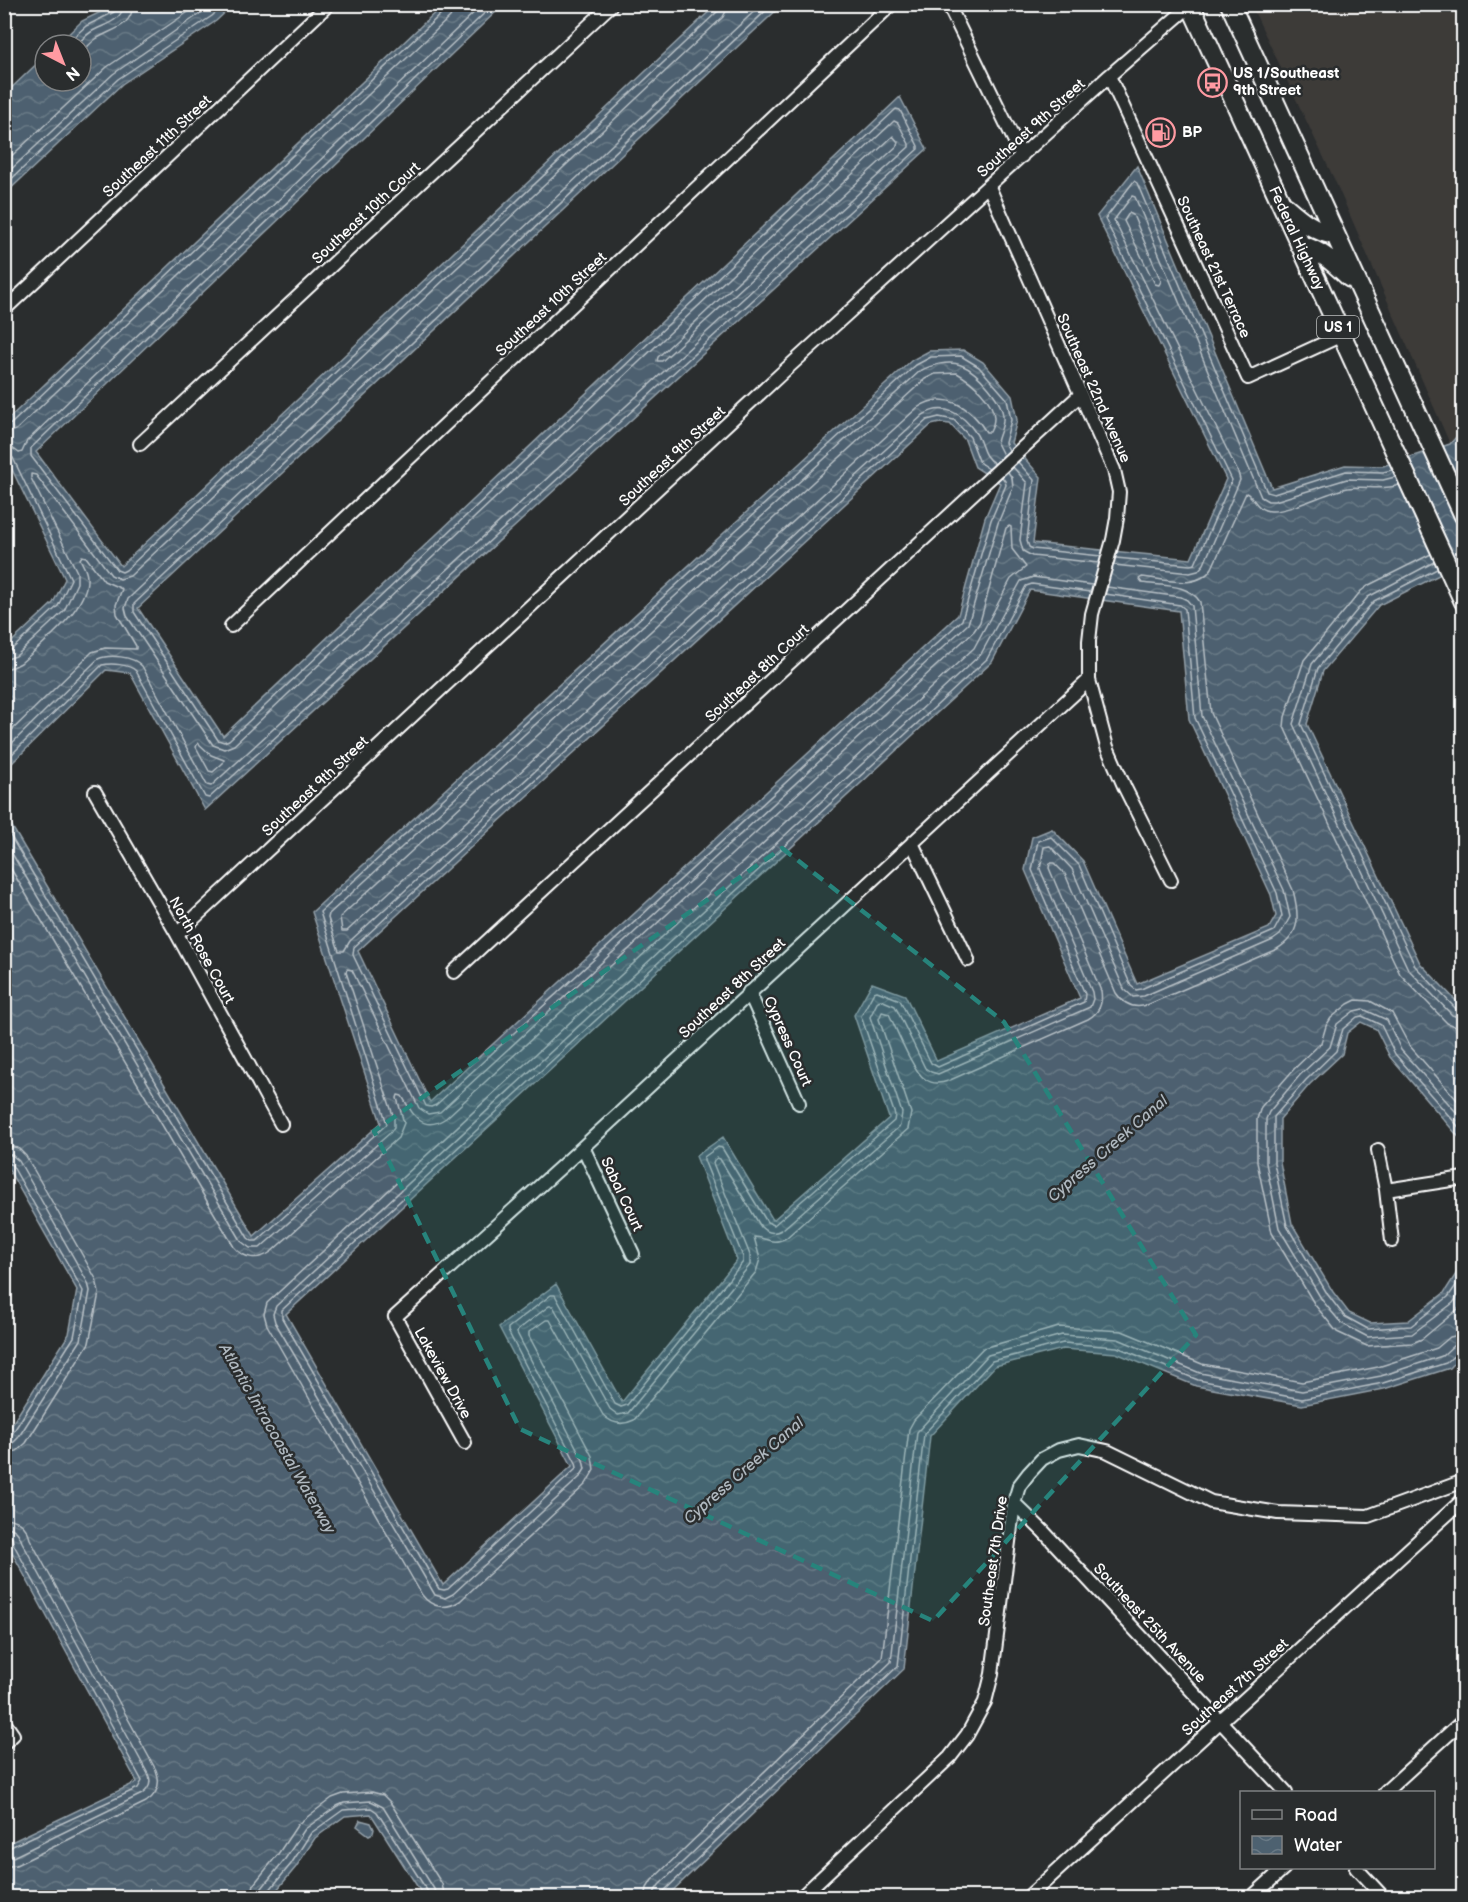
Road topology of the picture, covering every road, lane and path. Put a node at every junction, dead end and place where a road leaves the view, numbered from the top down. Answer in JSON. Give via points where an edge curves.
{"nodes":[{"id":1,"x":329,"y":4,"type":"edge"},
{"id":2,"x":612,"y":4,"type":"edge"},
{"id":3,"x":892,"y":4,"type":"edge"},
{"id":4,"x":948,"y":4,"type":"edge"},
{"id":5,"x":1230,"y":4,"type":"edge"},
{"id":6,"x":1191,"y":5,"type":"edge"},
{"id":7,"x":1109,"y":76,"type":"junction"},
{"id":8,"x":1022,"y":156,"type":"junction"},
{"id":9,"x":989,"y":187,"type":"junction"},
{"id":10,"x":1281,"y":202,"type":"junction"},
{"id":11,"x":1335,"y":235,"type":"junction"},
{"id":12,"x":1300,"y":245,"type":"junction"},
{"id":13,"x":1358,"y":286,"type":"junction"},
{"id":14,"x":4,"y":310,"type":"edge"},
{"id":15,"x":1342,"y":335,"type":"junction"},
{"id":16,"x":1080,"y":395,"type":"junction"},
{"id":17,"x":140,"y":444,"type":"dead end"},
{"id":18,"x":1464,"y":516,"type":"edge"},
{"id":19,"x":1461,"y":595,"type":"edge"},
{"id":20,"x":231,"y":626,"type":"dead end"},
{"id":21,"x":1089,"y":680,"type":"junction"},
{"id":22,"x":95,"y":792,"type":"dead end"},
{"id":23,"x":912,"y":843,"type":"junction"},
{"id":24,"x":1171,"y":880,"type":"dead end"},
{"id":25,"x":177,"y":934,"type":"junction"},
{"id":26,"x":968,"y":960,"type":"dead end"},
{"id":27,"x":454,"y":972,"type":"dead end"},
{"id":28,"x":749,"y":992,"type":"junction"},
{"id":29,"x":799,"y":1103,"type":"dead end"},
{"id":30,"x":281,"y":1124,"type":"dead end"},
{"id":31,"x":584,"y":1147,"type":"junction"},
{"id":32,"x":1378,"y":1150,"type":"dead end"},
{"id":33,"x":1464,"y":1178,"type":"edge"},
{"id":34,"x":1386,"y":1190,"type":"junction"},
{"id":35,"x":1392,"y":1241,"type":"dead end"},
{"id":36,"x":633,"y":1254,"type":"dead end"},
{"id":37,"x":395,"y":1317,"type":"joint"},
{"id":38,"x":465,"y":1443,"type":"dead end"},
{"id":39,"x":1464,"y":1481,"type":"edge"},
{"id":40,"x":1464,"y":1499,"type":"edge"},
{"id":41,"x":1014,"y":1503,"type":"junction"},
{"id":42,"x":1464,"y":1720,"type":"edge"},
{"id":43,"x":1220,"y":1721,"type":"junction"},
{"id":44,"x":4,"y":1722,"type":"edge"},
{"id":45,"x":9,"y":1739,"type":"edge"},
{"id":46,"x":1285,"y":1791,"type":"edge"},
{"id":47,"x":1386,"y":1791,"type":"edge"},
{"id":48,"x":1283,"y":1869,"type":"edge"},
{"id":49,"x":1357,"y":1869,"type":"edge"},
{"id":50,"x":800,"y":1898,"type":"edge"},
{"id":51,"x":1027,"y":1898,"type":"edge"},
{"id":52,"x":1251,"y":1898,"type":"edge"},
{"id":53,"x":1384,"y":1898,"type":"edge"}],
"edges":[{"from":1,"to":14,"type":"street","name":"Southeast 11th Street"},
{"from":2,"to":17,"type":"street","name":"Southeast 10th Court"},
{"from":3,"to":20,"type":"street","name":"Southeast 10th Street"},
{"from":4,"to":8,"type":"street"},
{"from":5,"to":11,"type":"main road","number":"US 1"},
{"from":6,"to":7,"type":"street","name":"Southeast 9th Street"},
{"from":6,"to":10,"type":"main road","name":"Federal Highway","number":"US 1"},
{"from":7,"to":8,"type":"street","name":"Southeast 9th Street"},
{"from":7,"to":15,"type":"street","name":"Southeast 21st Terrace","via":[[1248,378]]},
{"from":8,"to":9,"type":"street","name":"Southeast 9th Street"},
{"from":9,"to":16,"type":"street","name":"Southeast 22nd Avenue"},
{"from":9,"to":25,"type":"street","name":"Southeast 9th Street","via":[[783,372]]},
{"from":10,"to":11,"type":"main road","via":[[1306,225]]},
{"from":10,"to":12,"type":"main road","name":"Federal Highway","number":"US 1"},
{"from":11,"to":13,"type":"main road","number":"US 1"},
{"from":12,"to":13,"type":"main road","via":[[1328,257]]},
{"from":12,"to":15,"type":"main road","name":"Federal Highway","number":"US 1"},
{"from":13,"to":18,"type":"main road","number":"US 1"},
{"from":15,"to":19,"type":"main road","name":"Federal Highway","number":"US 1"},
{"from":16,"to":21,"type":"street","name":"Southeast 22nd Avenue","via":[[1114,470],[1119,492],[1113,540],[1092,614]]},
{"from":16,"to":27,"type":"street","name":"Southeast 8th Court"},
{"from":21,"to":23,"type":"street","name":"Southeast 8th Street"},
{"from":21,"to":24,"type":"street","name":"Southeast 22nd Avenue","via":[[1107,747]]},
{"from":22,"to":25,"type":"street","name":"North Rose Court"},
{"from":23,"to":26,"type":"street"},
{"from":23,"to":28,"type":"street","name":"Southeast 8th Street"},
{"from":25,"to":30,"type":"street","name":"North Rose Court"},
{"from":28,"to":29,"type":"street","name":"Cypress Court"},
{"from":28,"to":31,"type":"street","name":"Southeast 8th Street"},
{"from":31,"to":36,"type":"street","name":"Sabal Court"},
{"from":31,"to":37,"type":"street","name":"Southeast 8th Street"},
{"from":32,"to":34,"type":"street"},
{"from":33,"to":34,"type":"street"},
{"from":34,"to":35,"type":"street"},
{"from":37,"to":38,"type":"street","name":"Lakeview Drive"},
{"from":39,"to":41,"type":"street","name":"Southeast 7th Drive","via":[[1368,1516],[1278,1513],[1210,1502],[1107,1451],[1079,1445],[1042,1459],[1019,1486]]},
{"from":40,"to":43,"type":"street","name":"Southeast 7th Street"},
{"from":41,"to":43,"type":"street","name":"Southeast 25th Avenue"},
{"from":41,"to":50,"type":"street","name":"Southeast 7th Drive","via":[[992,1674],[985,1702],[972,1727],[950,1757]]},
{"from":42,"to":47,"type":"street"},
{"from":43,"to":46,"type":"street","name":"Southeast 25th Avenue"},
{"from":43,"to":51,"type":"street","name":"Southeast 7th Street"},
{"from":44,"to":45,"type":"street"},
{"from":48,"to":52,"type":"street"},
{"from":49,"to":53,"type":"street"}]}
